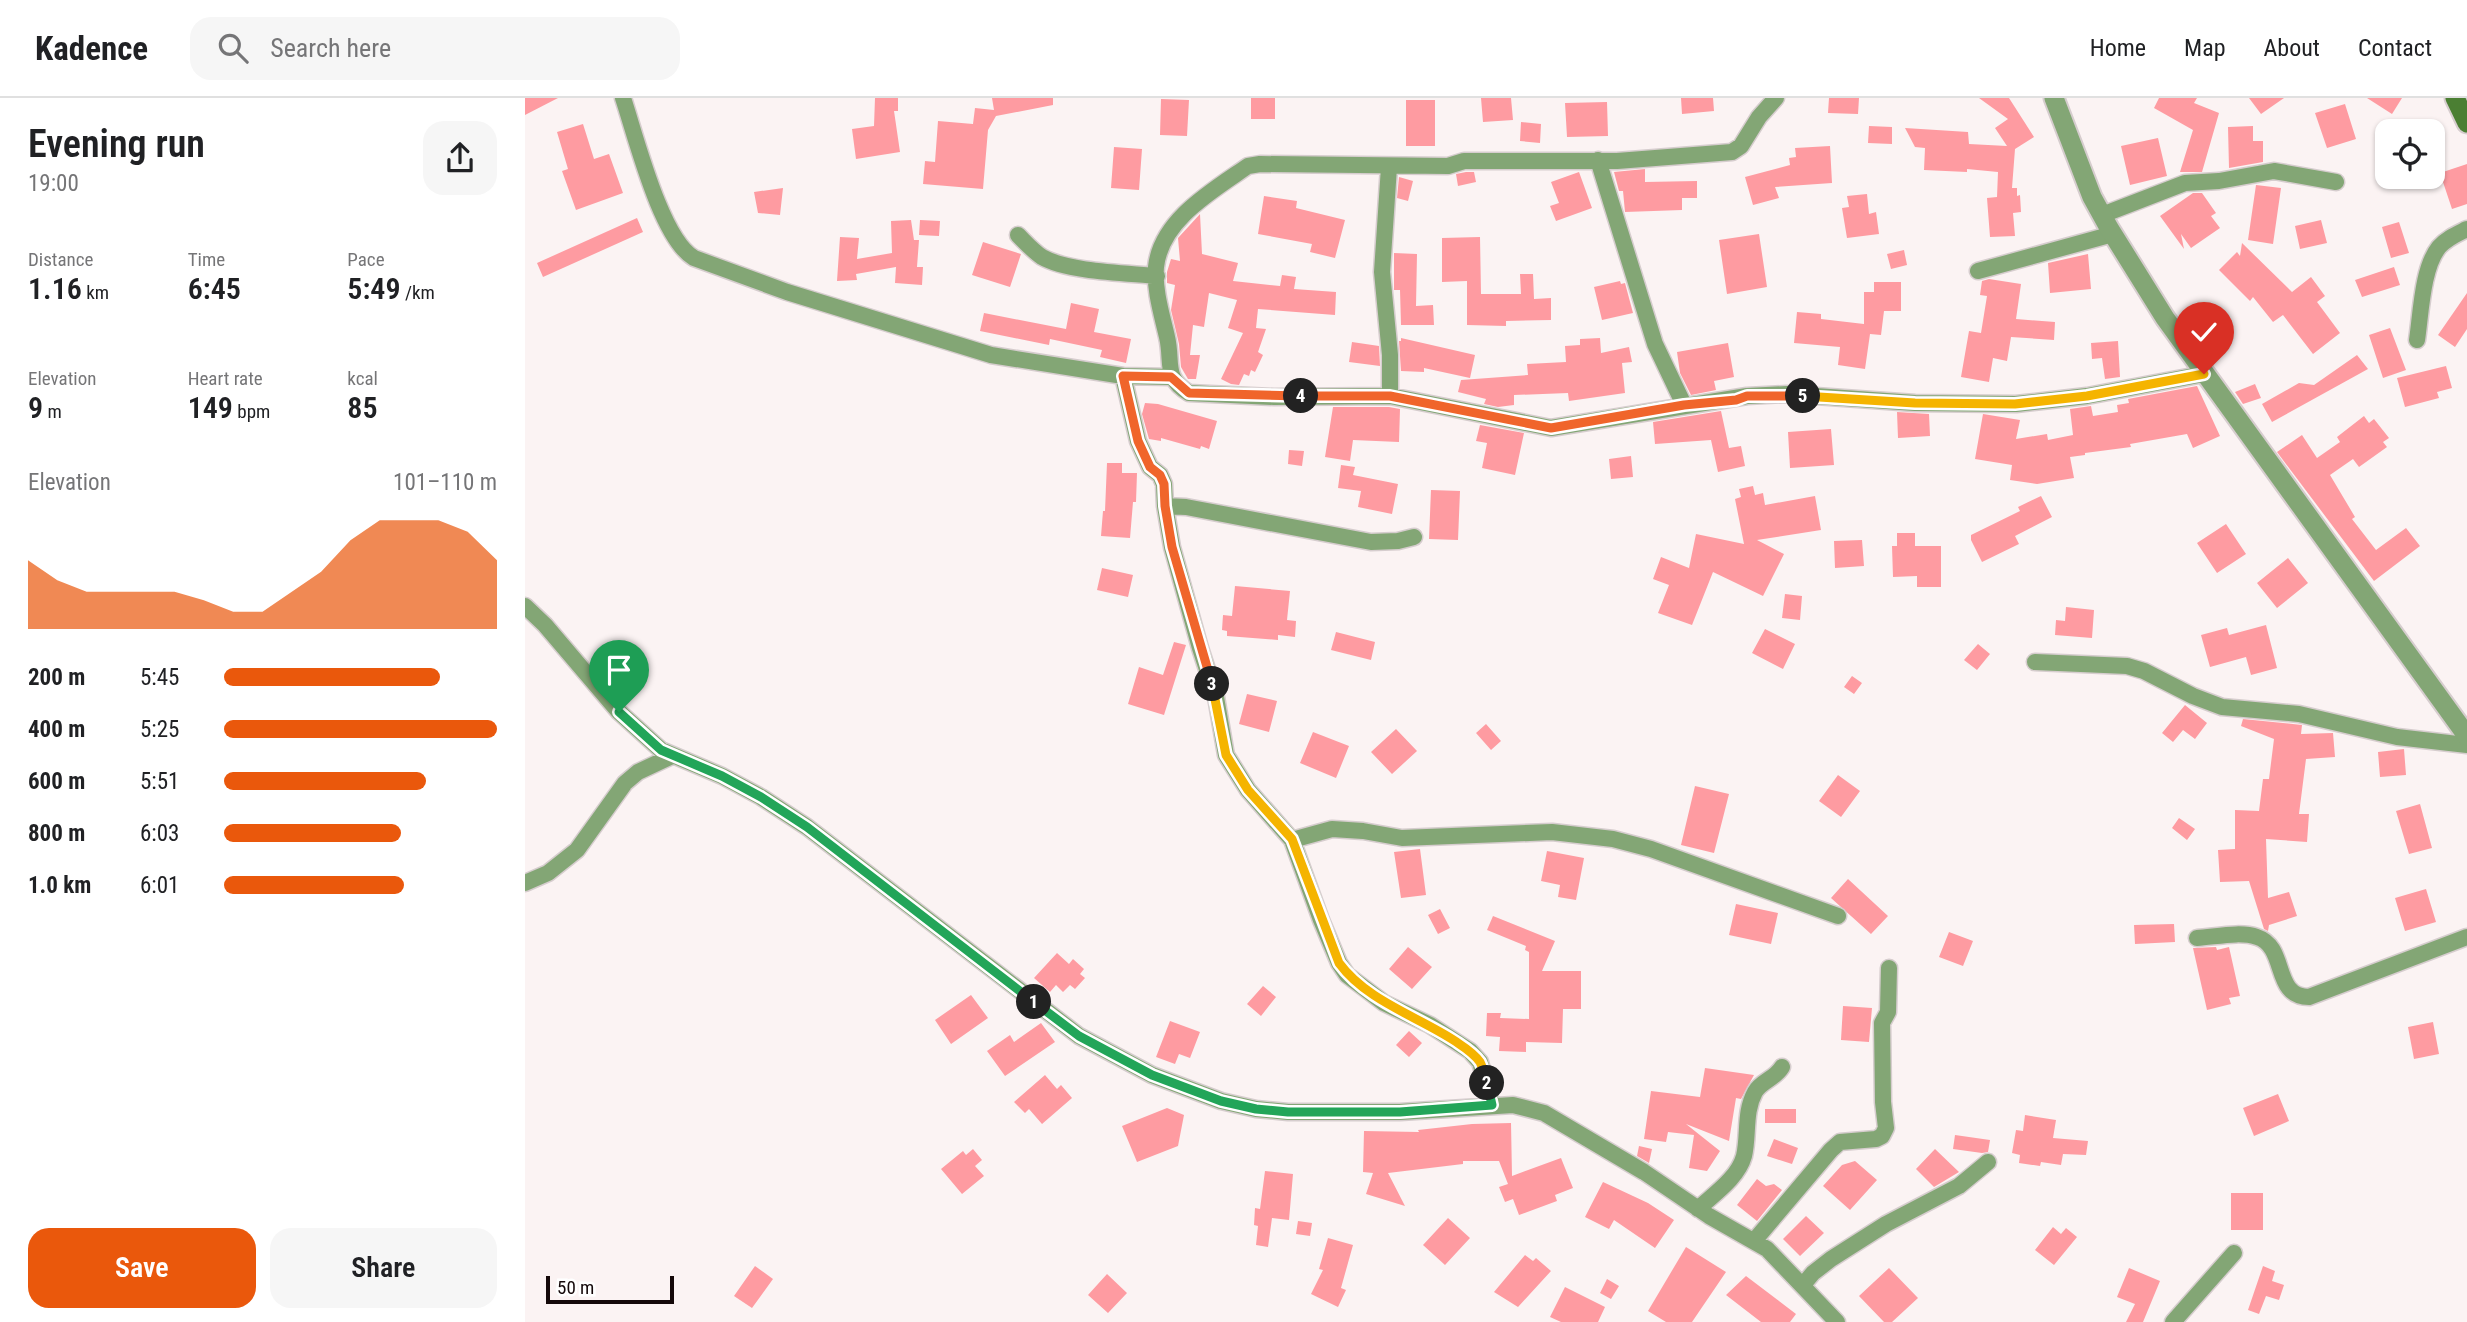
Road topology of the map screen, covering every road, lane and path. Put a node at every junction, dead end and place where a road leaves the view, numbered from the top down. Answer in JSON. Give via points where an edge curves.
{"nodes":[{"id":1,"x":623,"y":98,"type":"edge"},
{"id":2,"x":1776,"y":98,"type":"edge"},
{"id":3,"x":2054,"y":98,"type":"edge"},
{"id":4,"x":2455,"y":98,"type":"edge"},
{"id":5,"x":2467,"y":123,"type":"edge"},
{"id":6,"x":1598,"y":160,"type":"junction"},
{"id":7,"x":1389,"y":167,"type":"junction"},
{"id":8,"x":2336,"y":182,"type":"dead end"},
{"id":9,"x":2102,"y":215,"type":"junction"},
{"id":10,"x":2467,"y":229,"type":"edge"},
{"id":11,"x":2113,"y":234,"type":"junction"},
{"id":12,"x":1018,"y":235,"type":"dead end"},
{"id":13,"x":1978,"y":271,"type":"dead end"},
{"id":14,"x":1157,"y":276,"type":"junction"},
{"id":15,"x":2417,"y":340,"type":"dead end"},
{"id":16,"x":2204,"y":374,"type":"junction"},
{"id":17,"x":1123,"y":376,"type":"junction"},
{"id":18,"x":1171,"y":377,"type":"junction"},
{"id":19,"x":1390,"y":396,"type":"junction"},
{"id":20,"x":1684,"y":405,"type":"junction"},
{"id":21,"x":1165,"y":506,"type":"junction"},
{"id":22,"x":1414,"y":537,"type":"dead end"},
{"id":23,"x":525,"y":606,"type":"edge"},
{"id":24,"x":2035,"y":662,"type":"dead end"},
{"id":25,"x":2466,"y":735,"type":"edge"},
{"id":26,"x":672,"y":756,"type":"junction"},
{"id":27,"x":1292,"y":839,"type":"junction"},
{"id":28,"x":525,"y":883,"type":"edge"},
{"id":29,"x":1838,"y":916,"type":"dead end"},
{"id":30,"x":2467,"y":937,"type":"edge"},
{"id":31,"x":2197,"y":938,"type":"dead end"},
{"id":32,"x":1889,"y":968,"type":"dead end"},
{"id":33,"x":1782,"y":1067,"type":"dead end"},
{"id":34,"x":1492,"y":1105,"type":"junction"},
{"id":35,"x":1988,"y":1162,"type":"dead end"},
{"id":36,"x":1698,"y":1209,"type":"junction"},
{"id":37,"x":1754,"y":1241,"type":"junction"},
{"id":38,"x":2234,"y":1253,"type":"dead end"},
{"id":39,"x":1803,"y":1286,"type":"junction"},
{"id":40,"x":1837,"y":1322,"type":"edge"},
{"id":41,"x":2173,"y":1322,"type":"edge"}],
"edges":[{"from":1,"to":17,"type":"street","via":[[664,219],[684,252],[694,258],[991,355]]},
{"from":2,"to":6,"type":"street","via":[[1732,152]]},
{"from":3,"to":9,"type":"street"},
{"from":4,"to":5,"type":"main road"},
{"from":6,"to":7,"type":"street"},
{"from":6,"to":20,"type":"street","via":[[1655,344]]},
{"from":7,"to":14,"type":"street","via":[[1248,166],[1179,219],[1159,253]]},
{"from":7,"to":19,"type":"street","via":[[1382,272]]},
{"from":8,"to":9,"type":"street","via":[[2274,171],[2185,183]]},
{"from":9,"to":11,"type":"street"},
{"from":10,"to":15,"type":"street","via":[[2438,249],[2423,292]]},
{"from":11,"to":13,"type":"street"},
{"from":11,"to":16,"type":"street"},
{"from":12,"to":14,"type":"street","via":[[1034,252],[1062,265]]},
{"from":14,"to":18,"type":"street"},
{"from":16,"to":20,"type":"street","via":[[2015,404],[1769,394]]},
{"from":16,"to":25,"type":"street"},
{"from":17,"to":18,"type":"street"},
{"from":17,"to":21,"type":"street","via":[[1138,441],[1164,484]]},
{"from":18,"to":19,"type":"street","via":[[1189,393]]},
{"from":19,"to":20,"type":"street","via":[[1551,428]]},
{"from":21,"to":22,"type":"street","via":[[1370,542]]},
{"from":21,"to":27,"type":"street","via":[[1172,547],[1216,697],[1226,755],[1248,790]]},
{"from":23,"to":26,"type":"street","via":[[619,712]]},
{"from":24,"to":25,"type":"street","via":[[2127,666],[2221,707],[2299,714],[2397,737]]},
{"from":26,"to":28,"type":"street","via":[[631,778],[577,850],[548,873]]},
{"from":26,"to":34,"type":"street","via":[[773,804],[1079,1036],[1152,1075],[1221,1101],[1288,1112],[1400,1112]]},
{"from":27,"to":29,"type":"street","via":[[1332,829],[1402,838],[1552,832],[1613,839]]},
{"from":27,"to":34,"type":"street","via":[[1347,975],[1384,1003],[1470,1051],[1480,1062]]},
{"from":30,"to":31,"type":"street","via":[[2309,998],[2291,993],[2273,951],[2263,940],[2254,936]]},
{"from":32,"to":37,"type":"street","via":[[1888,1012],[1882,1023],[1886,1128],[1877,1139],[1840,1142]]},
{"from":33,"to":36,"type":"street","via":[[1756,1089],[1749,1106],[1744,1157],[1737,1171]]},
{"from":34,"to":36,"type":"street","via":[[1513,1105],[1551,1116]]},
{"from":35,"to":39,"type":"street","via":[[1959,1186],[1831,1259]]},
{"from":36,"to":37,"type":"street"},
{"from":37,"to":39,"type":"street"},
{"from":38,"to":41,"type":"street"},
{"from":39,"to":40,"type":"street"}]}
